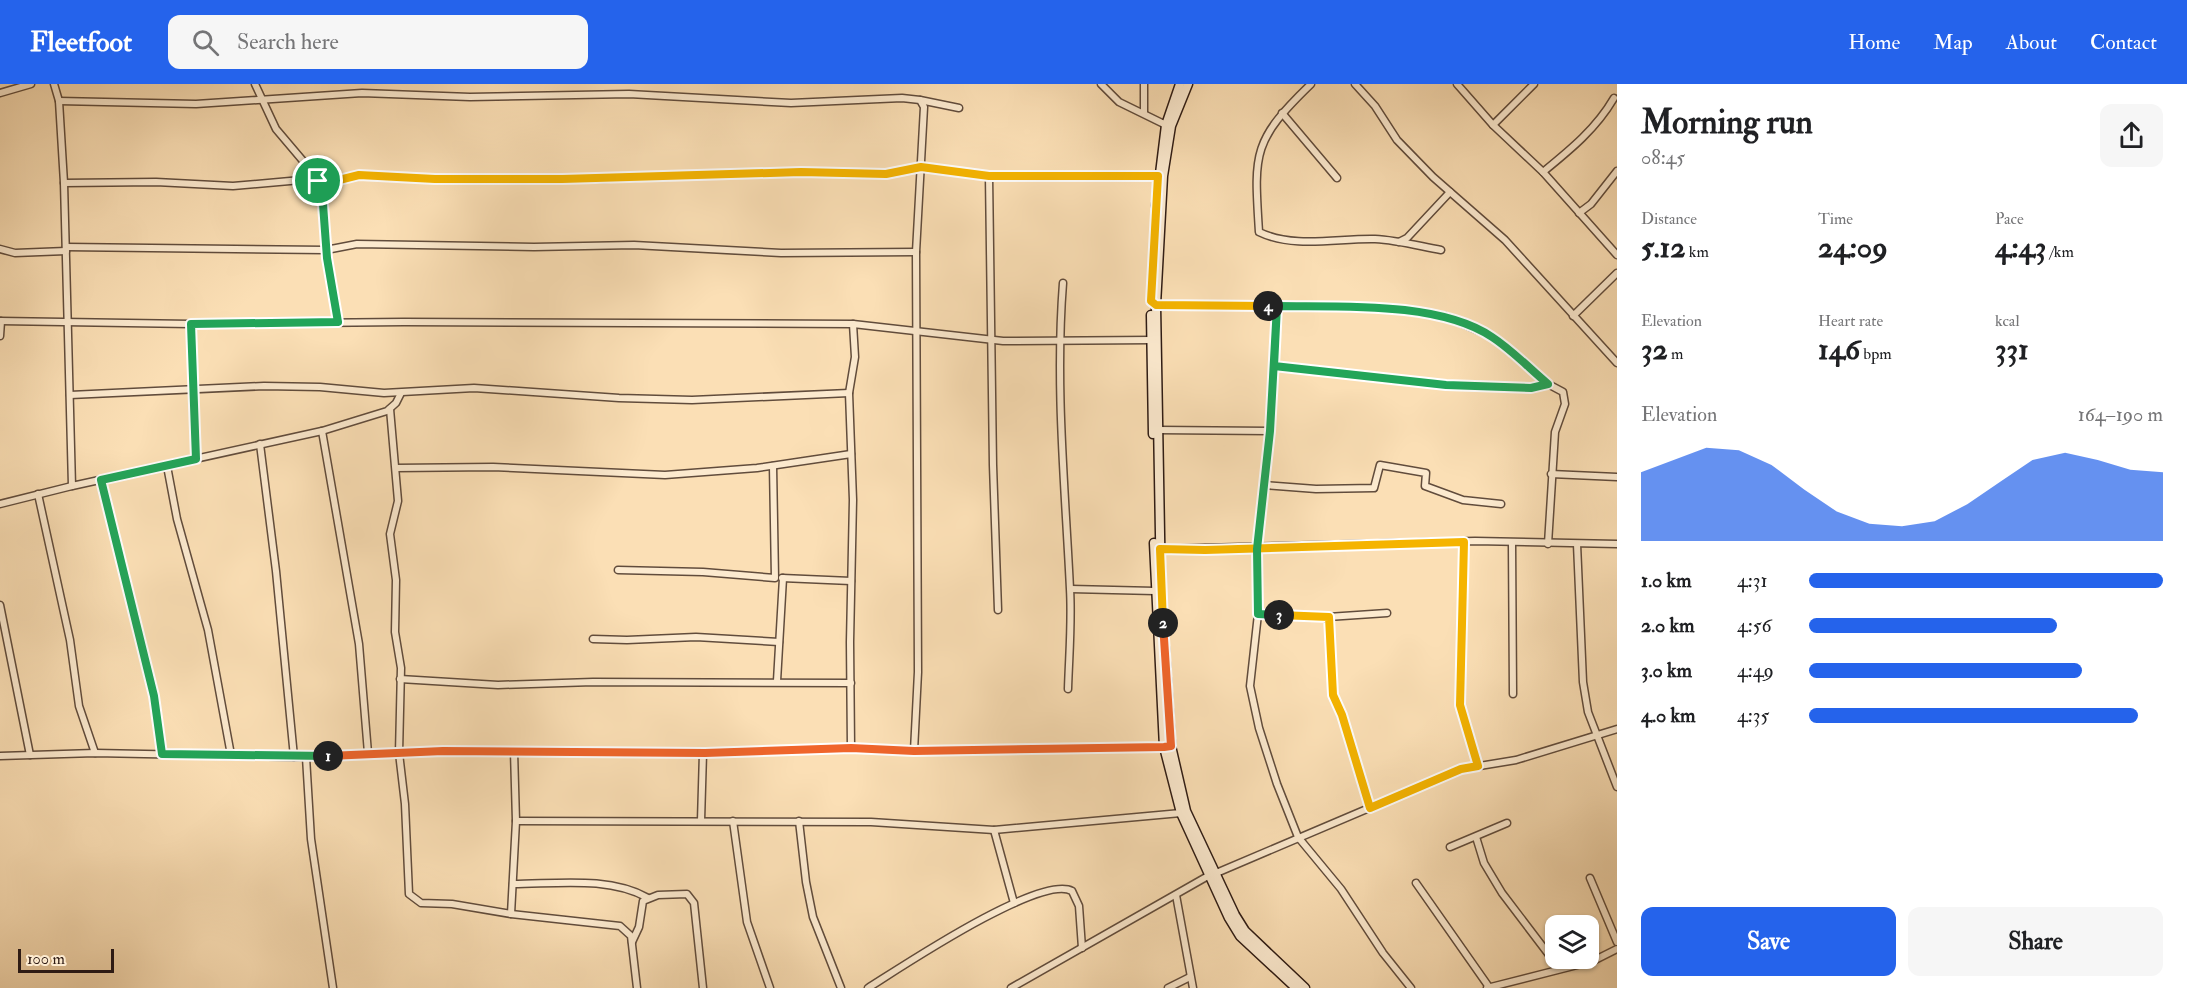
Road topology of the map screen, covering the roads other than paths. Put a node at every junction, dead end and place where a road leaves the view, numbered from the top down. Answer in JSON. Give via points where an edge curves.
{"nodes":[{"id":1,"x":31,"y":84,"type":"edge"},
{"id":2,"x":54,"y":84,"type":"edge"},
{"id":3,"x":255,"y":84,"type":"edge"},
{"id":4,"x":1101,"y":84,"type":"edge"},
{"id":5,"x":1144,"y":84,"type":"edge"},
{"id":6,"x":1311,"y":84,"type":"edge"},
{"id":7,"x":1355,"y":84,"type":"edge"},
{"id":8,"x":1457,"y":84,"type":"edge"},
{"id":9,"x":1534,"y":84,"type":"edge"},
{"id":10,"x":1184,"y":85,"type":"edge"},
{"id":11,"x":0,"y":93,"type":"edge"},
{"id":12,"x":262,"y":98,"type":"junction"},
{"id":13,"x":1614,"y":98,"type":"dead end"},
{"id":14,"x":920,"y":100,"type":"junction"},
{"id":15,"x":59,"y":101,"type":"junction"},
{"id":16,"x":959,"y":108,"type":"dead end"},
{"id":17,"x":1144,"y":112,"type":"junction"},
{"id":18,"x":1282,"y":113,"type":"junction"},
{"id":19,"x":1493,"y":124,"type":"junction"},
{"id":20,"x":1166,"y":125,"type":"junction"},
{"id":21,"x":921,"y":167,"type":"junction"},
{"id":22,"x":1617,"y":171,"type":"edge"},
{"id":23,"x":1544,"y":172,"type":"junction"},
{"id":24,"x":989,"y":176,"type":"junction"},
{"id":25,"x":1158,"y":176,"type":"junction"},
{"id":26,"x":1337,"y":178,"type":"dead end"},
{"id":27,"x":318,"y":181,"type":"junction"},
{"id":28,"x":64,"y":183,"type":"junction"},
{"id":29,"x":1450,"y":192,"type":"junction"},
{"id":30,"x":1579,"y":213,"type":"junction"},
{"id":31,"x":1399,"y":242,"type":"junction"},
{"id":32,"x":0,"y":249,"type":"edge"},
{"id":33,"x":66,"y":249,"type":"junction"},
{"id":34,"x":326,"y":250,"type":"junction"},
{"id":35,"x":1441,"y":250,"type":"dead end"},
{"id":36,"x":916,"y":252,"type":"junction"},
{"id":37,"x":1617,"y":255,"type":"edge"},
{"id":38,"x":1617,"y":273,"type":"edge"},
{"id":39,"x":1063,"y":283,"type":"dead end"},
{"id":40,"x":1154,"y":303,"type":"junction"},
{"id":41,"x":1277,"y":306,"type":"junction"},
{"id":42,"x":1574,"y":316,"type":"junction"},
{"id":43,"x":0,"y":321,"type":"edge"},
{"id":44,"x":69,"y":322,"type":"junction"},
{"id":45,"x":338,"y":322,"type":"junction"},
{"id":46,"x":191,"y":324,"type":"junction"},
{"id":47,"x":853,"y":324,"type":"junction"},
{"id":48,"x":916,"y":330,"type":"junction"},
{"id":49,"x":0,"y":336,"type":"edge"},
{"id":50,"x":1154,"y":340,"type":"junction"},
{"id":51,"x":992,"y":341,"type":"junction"},
{"id":52,"x":1059,"y":341,"type":"junction"},
{"id":53,"x":1617,"y":363,"type":"edge"},
{"id":54,"x":1274,"y":366,"type":"junction"},
{"id":55,"x":1548,"y":384,"type":"junction"},
{"id":56,"x":195,"y":388,"type":"junction"},
{"id":57,"x":401,"y":393,"type":"junction"},
{"id":58,"x":849,"y":393,"type":"junction"},
{"id":59,"x":70,"y":396,"type":"junction"},
{"id":60,"x":390,"y":409,"type":"junction"},
{"id":61,"x":1158,"y":430,"type":"junction"},
{"id":62,"x":322,"y":431,"type":"junction"},
{"id":63,"x":1270,"y":431,"type":"junction"},
{"id":64,"x":260,"y":444,"type":"junction"},
{"id":65,"x":851,"y":454,"type":"junction"},
{"id":66,"x":196,"y":459,"type":"junction"},
{"id":67,"x":167,"y":466,"type":"junction"},
{"id":68,"x":772,"y":466,"type":"junction"},
{"id":69,"x":396,"y":468,"type":"junction"},
{"id":70,"x":1551,"y":474,"type":"junction"},
{"id":71,"x":1617,"y":477,"type":"edge"},
{"id":72,"x":101,"y":480,"type":"junction"},
{"id":73,"x":1264,"y":485,"type":"junction"},
{"id":74,"x":72,"y":486,"type":"junction"},
{"id":75,"x":38,"y":494,"type":"junction"},
{"id":76,"x":0,"y":504,"type":"edge"},
{"id":77,"x":1501,"y":504,"type":"dead end"},
{"id":78,"x":1464,"y":542,"type":"junction"},
{"id":79,"x":1512,"y":543,"type":"junction"},
{"id":80,"x":1548,"y":544,"type":"junction"},
{"id":81,"x":1577,"y":544,"type":"junction"},
{"id":82,"x":1617,"y":544,"type":"edge"},
{"id":83,"x":1160,"y":549,"type":"junction"},
{"id":84,"x":1257,"y":549,"type":"junction"},
{"id":85,"x":618,"y":570,"type":"dead end"},
{"id":86,"x":775,"y":578,"type":"junction"},
{"id":87,"x":783,"y":578,"type":"junction"},
{"id":88,"x":851,"y":581,"type":"junction"},
{"id":89,"x":1071,"y":589,"type":"junction"},
{"id":90,"x":1155,"y":591,"type":"junction"},
{"id":91,"x":0,"y":605,"type":"edge"},
{"id":92,"x":998,"y":610,"type":"dead end"},
{"id":93,"x":1387,"y":613,"type":"dead end"},
{"id":94,"x":1258,"y":614,"type":"junction"},
{"id":95,"x":1329,"y":617,"type":"junction"},
{"id":96,"x":593,"y":639,"type":"dead end"},
{"id":97,"x":779,"y":642,"type":"junction"},
{"id":98,"x":400,"y":679,"type":"junction"},
{"id":99,"x":777,"y":681,"type":"junction"},
{"id":100,"x":851,"y":683,"type":"junction"},
{"id":101,"x":1068,"y":689,"type":"dead end"},
{"id":102,"x":1513,"y":694,"type":"dead end"},
{"id":103,"x":1617,"y":729,"type":"edge"},
{"id":104,"x":1598,"y":736,"type":"junction"},
{"id":105,"x":1167,"y":747,"type":"junction"},
{"id":106,"x":851,"y":748,"type":"junction"},
{"id":107,"x":514,"y":751,"type":"junction"},
{"id":108,"x":914,"y":751,"type":"junction"},
{"id":109,"x":95,"y":753,"type":"junction"},
{"id":110,"x":368,"y":753,"type":"junction"},
{"id":111,"x":399,"y":753,"type":"junction"},
{"id":112,"x":703,"y":753,"type":"junction"},
{"id":113,"x":162,"y":754,"type":"junction"},
{"id":114,"x":30,"y":755,"type":"junction"},
{"id":115,"x":231,"y":755,"type":"junction"},
{"id":116,"x":0,"y":756,"type":"edge"},
{"id":117,"x":294,"y":757,"type":"junction"},
{"id":118,"x":306,"y":757,"type":"junction"},
{"id":119,"x":1478,"y":766,"type":"junction"},
{"id":120,"x":1617,"y":787,"type":"edge"},
{"id":121,"x":1370,"y":808,"type":"junction"},
{"id":122,"x":1180,"y":813,"type":"junction"},
{"id":123,"x":516,"y":821,"type":"junction"},
{"id":124,"x":701,"y":821,"type":"junction"},
{"id":125,"x":733,"y":821,"type":"junction"},
{"id":126,"x":799,"y":821,"type":"junction"},
{"id":127,"x":1507,"y":823,"type":"dead end"},
{"id":128,"x":994,"y":830,"type":"junction"},
{"id":129,"x":1298,"y":837,"type":"junction"},
{"id":130,"x":1476,"y":837,"type":"junction"},
{"id":131,"x":1450,"y":847,"type":"dead end"},
{"id":132,"x":1211,"y":875,"type":"junction"},
{"id":133,"x":1590,"y":878,"type":"dead end"},
{"id":134,"x":1416,"y":883,"type":"dead end"},
{"id":135,"x":513,"y":884,"type":"junction"},
{"id":136,"x":1176,"y":895,"type":"junction"},
{"id":137,"x":648,"y":898,"type":"junction"},
{"id":138,"x":1014,"y":903,"type":"junction"},
{"id":139,"x":511,"y":914,"type":"junction"},
{"id":140,"x":632,"y":942,"type":"junction"},
{"id":141,"x":1617,"y":942,"type":"edge"},
{"id":142,"x":1082,"y":948,"type":"junction"},
{"id":143,"x":1545,"y":950,"type":"edge"},
{"id":144,"x":1617,"y":950,"type":"edge"},
{"id":145,"x":1599,"y":958,"type":"edge"},
{"id":146,"x":1555,"y":969,"type":"edge"},
{"id":147,"x":1190,"y":977,"type":"junction"},
{"id":148,"x":333,"y":988,"type":"edge"},
{"id":149,"x":638,"y":988,"type":"edge"},
{"id":150,"x":703,"y":988,"type":"edge"},
{"id":151,"x":770,"y":988,"type":"edge"},
{"id":152,"x":841,"y":988,"type":"edge"},
{"id":153,"x":868,"y":988,"type":"edge"},
{"id":154,"x":1011,"y":988,"type":"edge"},
{"id":155,"x":1168,"y":988,"type":"edge"},
{"id":156,"x":1193,"y":988,"type":"edge"},
{"id":157,"x":1296,"y":988,"type":"edge"},
{"id":158,"x":1305,"y":988,"type":"edge"},
{"id":159,"x":1411,"y":988,"type":"edge"},
{"id":160,"x":1488,"y":988,"type":"edge"}],
"edges":[{"from":1,"to":11,"type":"street"},
{"from":2,"to":15,"type":"street"},
{"from":3,"to":12,"type":"street"},
{"from":4,"to":17,"type":"street","via":[[1119,102]]},
{"from":5,"to":17,"type":"street"},
{"from":6,"to":18,"type":"street"},
{"from":7,"to":29,"type":"street","via":[[1397,140]]},
{"from":8,"to":19,"type":"street"},
{"from":9,"to":19,"type":"street"},
{"from":10,"to":20,"type":"main road"},
{"from":10,"to":40,"type":"main road","via":[[1171,126],[1163,176]]},
{"from":12,"to":14,"type":"street","via":[[362,93],[470,97],[629,94],[791,103]]},
{"from":12,"to":15,"type":"street","via":[[196,104]]},
{"from":12,"to":27,"type":"street","via":[[276,129]]},
{"from":13,"to":23,"type":"street","via":[[1581,141]]},
{"from":14,"to":16,"type":"street"},
{"from":14,"to":21,"type":"street","via":[[924,107]]},
{"from":15,"to":28,"type":"street"},
{"from":17,"to":20,"type":"street"},
{"from":18,"to":26,"type":"street"},
{"from":18,"to":31,"type":"street","via":[[1268,130],[1259,153],[1259,232],[1270,238],[1324,242]]},
{"from":19,"to":23,"type":"street"},
{"from":20,"to":25,"type":"main road"},
{"from":21,"to":24,"type":"street"},
{"from":21,"to":27,"type":"street","via":[[886,174],[801,172],[562,179],[359,175],[327,183]]},
{"from":21,"to":36,"type":"street"},
{"from":22,"to":30,"type":"street"},
{"from":23,"to":30,"type":"street"},
{"from":24,"to":25,"type":"street"},
{"from":24,"to":51,"type":"street"},
{"from":25,"to":40,"type":"main road"},
{"from":27,"to":28,"type":"street","via":[[233,186]]},
{"from":27,"to":34,"type":"street"},
{"from":28,"to":33,"type":"street"},
{"from":29,"to":31,"type":"street"},
{"from":29,"to":42,"type":"street","via":[[1505,240]]},
{"from":30,"to":37,"type":"street"},
{"from":31,"to":35,"type":"street"},
{"from":32,"to":33,"type":"street","via":[[15,253]]},
{"from":33,"to":34,"type":"street"},
{"from":33,"to":44,"type":"street"},
{"from":34,"to":36,"type":"street","via":[[357,244]]},
{"from":34,"to":45,"type":"street"},
{"from":36,"to":48,"type":"street"},
{"from":38,"to":42,"type":"street"},
{"from":39,"to":52,"type":"street"},
{"from":40,"to":41,"type":"street"},
{"from":40,"to":50,"type":"main road"},
{"from":41,"to":54,"type":"street"},
{"from":41,"to":55,"type":"street","via":[[1384,308],[1445,316],[1491,336]]},
{"from":42,"to":53,"type":"street"},
{"from":43,"to":44,"type":"street"},
{"from":43,"to":49,"type":"street"},
{"from":44,"to":46,"type":"street"},
{"from":44,"to":59,"type":"street"},
{"from":45,"to":46,"type":"street"},
{"from":45,"to":47,"type":"street"},
{"from":46,"to":56,"type":"street"},
{"from":47,"to":48,"type":"street"},
{"from":47,"to":58,"type":"street","via":[[855,357]]},
{"from":48,"to":51,"type":"street"},
{"from":48,"to":108,"type":"street","via":[[918,661]]},
{"from":50,"to":52,"type":"street"},
{"from":50,"to":61,"type":"main road"},
{"from":50,"to":90,"type":"main road"},
{"from":51,"to":52,"type":"street"},
{"from":51,"to":92,"type":"street"},
{"from":52,"to":89,"type":"street"},
{"from":54,"to":55,"type":"street","via":[[1446,385],[1531,388]]},
{"from":54,"to":63,"type":"street"},
{"from":55,"to":70,"type":"street","via":[[1563,392],[1565,404],[1555,432]]},
{"from":56,"to":57,"type":"street","via":[[303,387]]},
{"from":56,"to":59,"type":"street"},
{"from":56,"to":66,"type":"street"},
{"from":57,"to":58,"type":"street","via":[[474,388],[682,400]]},
{"from":57,"to":60,"type":"street"},
{"from":58,"to":65,"type":"street"},
{"from":59,"to":74,"type":"street"},
{"from":60,"to":62,"type":"street"},
{"from":60,"to":69,"type":"street"},
{"from":61,"to":63,"type":"street"},
{"from":61,"to":83,"type":"main road"},
{"from":62,"to":64,"type":"street"},
{"from":62,"to":110,"type":"street","via":[[359,644]]},
{"from":63,"to":73,"type":"street"},
{"from":64,"to":66,"type":"street"},
{"from":64,"to":117,"type":"street"},
{"from":65,"to":68,"type":"street"},
{"from":65,"to":88,"type":"street"},
{"from":66,"to":67,"type":"street"},
{"from":67,"to":72,"type":"street"},
{"from":67,"to":115,"type":"street","via":[[177,519],[208,630]]},
{"from":68,"to":69,"type":"street","via":[[665,475],[493,467]]},
{"from":68,"to":86,"type":"street"},
{"from":69,"to":98,"type":"street","via":[[397,506],[390,534]]},
{"from":70,"to":71,"type":"street"},
{"from":70,"to":80,"type":"street"},
{"from":72,"to":74,"type":"street"},
{"from":72,"to":113,"type":"street","via":[[154,696]]},
{"from":73,"to":77,"type":"street","via":[[1374,488],[1380,465],[1426,473],[1425,486],[1463,500]]},
{"from":73,"to":84,"type":"street"},
{"from":74,"to":75,"type":"street"},
{"from":75,"to":76,"type":"street"},
{"from":75,"to":109,"type":"street","via":[[72,646],[79,706]]},
{"from":78,"to":79,"type":"street"},
{"from":78,"to":84,"type":"street"},
{"from":78,"to":119,"type":"street","via":[[1460,705]]},
{"from":79,"to":80,"type":"street"},
{"from":79,"to":102,"type":"street"},
{"from":80,"to":81,"type":"street"},
{"from":81,"to":82,"type":"street"},
{"from":81,"to":104,"type":"street","via":[[1582,682]]},
{"from":83,"to":84,"type":"street"},
{"from":83,"to":105,"type":"main road"},
{"from":84,"to":94,"type":"street"},
{"from":85,"to":86,"type":"street"},
{"from":86,"to":87,"type":"street"},
{"from":87,"to":88,"type":"street"},
{"from":87,"to":97,"type":"street"},
{"from":88,"to":100,"type":"street"},
{"from":89,"to":90,"type":"street"},
{"from":89,"to":101,"type":"street"},
{"from":90,"to":105,"type":"main road"},
{"from":91,"to":114,"type":"street"},
{"from":93,"to":95,"type":"street"},
{"from":94,"to":95,"type":"street"},
{"from":94,"to":129,"type":"street","via":[[1250,686],[1259,728]]},
{"from":95,"to":121,"type":"street","via":[[1333,695]]},
{"from":96,"to":97,"type":"street","via":[[696,637]]},
{"from":97,"to":99,"type":"street"},
{"from":98,"to":99,"type":"street","via":[[498,686]]},
{"from":98,"to":111,"type":"street"},
{"from":99,"to":100,"type":"street"},
{"from":100,"to":106,"type":"street"},
{"from":103,"to":104,"type":"street"},
{"from":104,"to":119,"type":"street","via":[[1516,760]]},
{"from":104,"to":120,"type":"street"},
{"from":105,"to":108,"type":"street"},
{"from":105,"to":122,"type":"main road"},
{"from":105,"to":132,"type":"main road"},
{"from":106,"to":108,"type":"street"},
{"from":106,"to":112,"type":"street"},
{"from":107,"to":111,"type":"street"},
{"from":107,"to":112,"type":"street"},
{"from":107,"to":123,"type":"street"},
{"from":109,"to":113,"type":"street"},
{"from":109,"to":114,"type":"street"},
{"from":110,"to":111,"type":"street"},
{"from":110,"to":118,"type":"street"},
{"from":111,"to":139,"type":"street","via":[[411,897],[421,903]]},
{"from":112,"to":124,"type":"street"},
{"from":113,"to":115,"type":"street"},
{"from":114,"to":116,"type":"street"},
{"from":115,"to":117,"type":"street"},
{"from":117,"to":118,"type":"street"},
{"from":118,"to":148,"type":"street","via":[[311,839]]},
{"from":119,"to":121,"type":"street","via":[[1461,769]]},
{"from":121,"to":129,"type":"street"},
{"from":122,"to":128,"type":"street"},
{"from":122,"to":132,"type":"main road"},
{"from":123,"to":124,"type":"street"},
{"from":123,"to":135,"type":"street"},
{"from":124,"to":125,"type":"street"},
{"from":125,"to":126,"type":"street"},
{"from":125,"to":151,"type":"street","via":[[747,922]]},
{"from":126,"to":128,"type":"street"},
{"from":126,"to":152,"type":"street","via":[[813,917]]},
{"from":127,"to":130,"type":"street"},
{"from":128,"to":138,"type":"street"},
{"from":129,"to":132,"type":"street"},
{"from":129,"to":159,"type":"street","via":[[1341,889]]},
{"from":130,"to":131,"type":"street"},
{"from":130,"to":143,"type":"street","via":[[1484,863],[1502,893]]},
{"from":132,"to":136,"type":"street"},
{"from":132,"to":157,"type":"main road","via":[[1240,936]]},
{"from":132,"to":158,"type":"main road","via":[[1245,931]]},
{"from":133,"to":141,"type":"street"},
{"from":134,"to":160,"type":"street"},
{"from":135,"to":137,"type":"street","via":[[596,885],[629,890]]},
{"from":135,"to":139,"type":"street"},
{"from":136,"to":142,"type":"street"},
{"from":136,"to":147,"type":"street"},
{"from":137,"to":140,"type":"street","via":[[641,905],[639,927]]},
{"from":137,"to":150,"type":"street","via":[[678,893],[692,898]]},
{"from":138,"to":142,"type":"street","via":[[1059,889],[1072,891],[1079,906]]},
{"from":138,"to":153,"type":"street"},
{"from":139,"to":140,"type":"street","via":[[615,924],[625,928]]},
{"from":140,"to":149,"type":"street"},
{"from":142,"to":154,"type":"street"},
{"from":144,"to":145,"type":"street"},
{"from":146,"to":160,"type":"street"},
{"from":147,"to":155,"type":"street"},
{"from":147,"to":156,"type":"street"}]}
